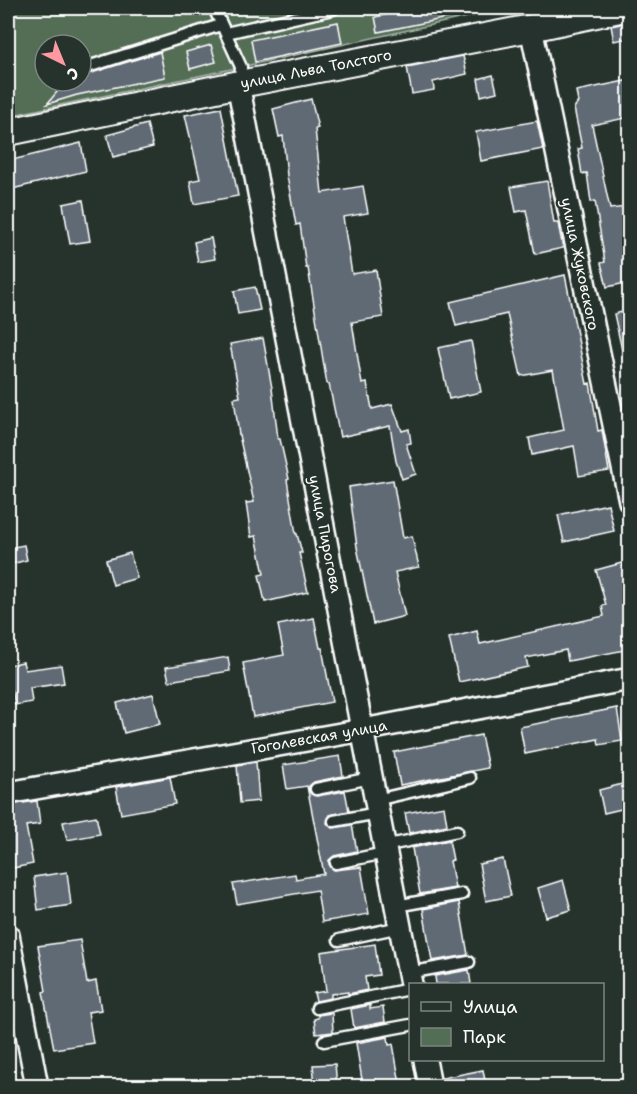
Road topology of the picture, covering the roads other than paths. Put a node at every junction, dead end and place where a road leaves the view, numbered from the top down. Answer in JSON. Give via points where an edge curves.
{"nodes":[{"id":1,"x":214,"y":8,"type":"edge"},
{"id":2,"x":624,"y":8,"type":"edge"},
{"id":3,"x":333,"y":9,"type":"dead end"},
{"id":4,"x":531,"y":28,"type":"junction"},
{"id":5,"x":224,"y":29,"type":"junction"},
{"id":6,"x":93,"y":66,"type":"edge"},
{"id":7,"x":240,"y":84,"type":"junction"},
{"id":8,"x":8,"y":132,"type":"edge"},
{"id":9,"x":630,"y":501,"type":"edge"},
{"id":10,"x":630,"y":679,"type":"edge"},
{"id":11,"x":363,"y":730,"type":"junction"},
{"id":12,"x":371,"y":777,"type":"junction"},
{"id":13,"x":471,"y":778,"type":"dead end"},
{"id":14,"x":316,"y":789,"type":"dead end"},
{"id":15,"x":8,"y":793,"type":"edge"},
{"id":16,"x":377,"y":806,"type":"junction"},
{"id":17,"x":334,"y":821,"type":"dead end"},
{"id":18,"x":457,"y":831,"type":"dead end"},
{"id":19,"x":385,"y":849,"type":"junction"},
{"id":20,"x":336,"y":863,"type":"dead end"},
{"id":21,"x":462,"y":894,"type":"dead end"},
{"id":22,"x":396,"y":906,"type":"junction"},
{"id":23,"x":400,"y":927,"type":"junction"},
{"id":24,"x":8,"y":935,"type":"edge"},
{"id":25,"x":339,"y":940,"type":"dead end"},
{"id":26,"x":470,"y":962,"type":"dead end"},
{"id":27,"x":410,"y":982,"type":"edge"},
{"id":28,"x":317,"y":1008,"type":"dead end"},
{"id":29,"x":409,"y":1025,"type":"edge"},
{"id":30,"x":324,"y":1041,"type":"dead end"},
{"id":31,"x":427,"y":1061,"type":"edge"},
{"id":32,"x":37,"y":1086,"type":"edge"},
{"id":33,"x":430,"y":1086,"type":"edge"}],
"edges":[{"from":1,"to":5,"type":"lane"},
{"from":2,"to":4,"type":"street","name":"улица Льва Толстого"},
{"from":3,"to":5,"type":"lane"},
{"from":4,"to":7,"type":"street","name":"улица Льва Толстого"},
{"from":4,"to":9,"type":"street","name":"улица Жуковского"},
{"from":5,"to":6,"type":"lane"},
{"from":5,"to":7,"type":"lane","via":[[241,67]]},
{"from":7,"to":8,"type":"street","name":"улица Льва Толстого"},
{"from":7,"to":11,"type":"street","name":"улица Пирогова"},
{"from":10,"to":11,"type":"street","name":"Гоголевская улица"},
{"from":11,"to":12,"type":"street","name":"улица Пирогова"},
{"from":11,"to":15,"type":"street","name":"Гоголевская улица"},
{"from":12,"to":14,"type":"lane"},
{"from":12,"to":16,"type":"street","name":"улица Пирогова"},
{"from":13,"to":16,"type":"lane"},
{"from":16,"to":17,"type":"lane"},
{"from":16,"to":19,"type":"street","name":"улица Пирогова"},
{"from":18,"to":19,"type":"lane"},
{"from":19,"to":20,"type":"lane"},
{"from":19,"to":22,"type":"street","name":"улица Пирогова"},
{"from":21,"to":22,"type":"lane"},
{"from":22,"to":23,"type":"street","name":"улица Пирогова"},
{"from":23,"to":25,"type":"lane"},
{"from":23,"to":27,"type":"street","name":"улица Пирогова"},
{"from":24,"to":32,"type":"street"},
{"from":26,"to":27,"type":"lane"},
{"from":27,"to":28,"type":"lane"},
{"from":29,"to":30,"type":"lane"},
{"from":31,"to":33,"type":"street"}]}
